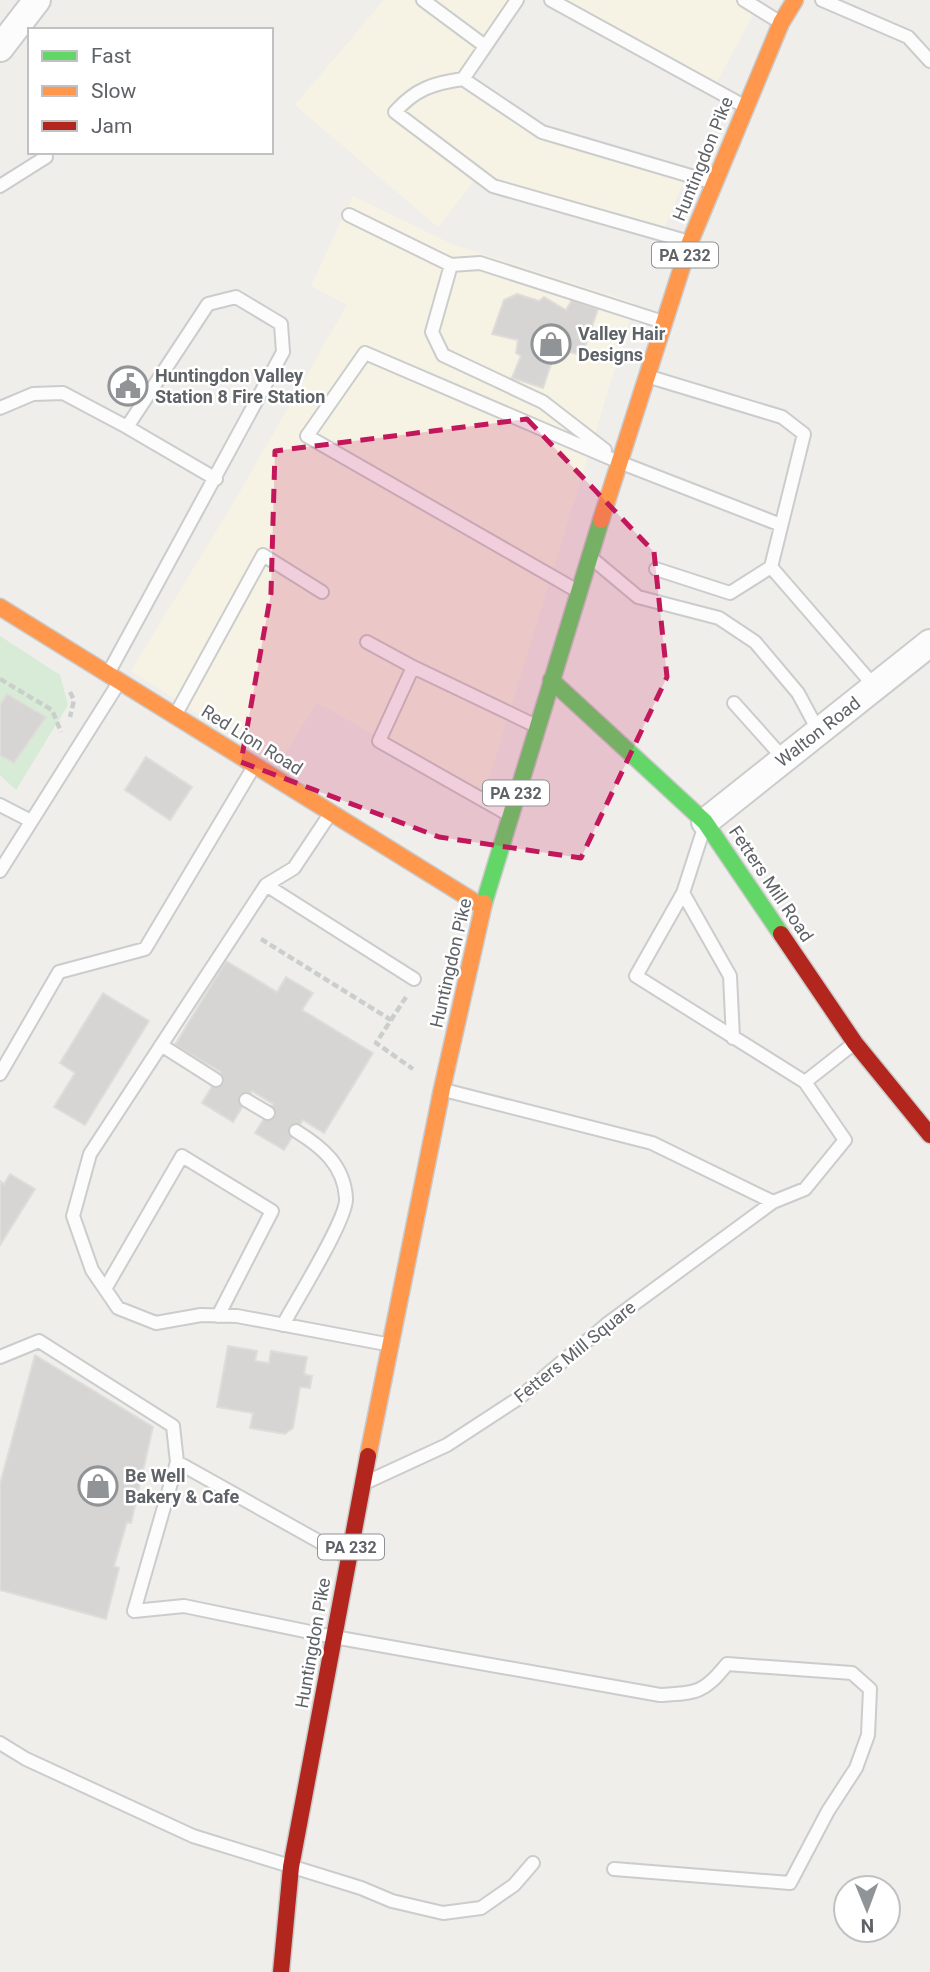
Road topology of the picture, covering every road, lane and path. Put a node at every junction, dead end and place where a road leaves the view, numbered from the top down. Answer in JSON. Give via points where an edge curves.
{"nodes":[{"id":1,"x":37,"y":0,"type":"edge"},
{"id":2,"x":423,"y":0,"type":"edge"},
{"id":3,"x":517,"y":0,"type":"edge"},
{"id":4,"x":551,"y":0,"type":"edge"},
{"id":5,"x":744,"y":0,"type":"edge"},
{"id":6,"x":795,"y":0,"type":"edge"},
{"id":7,"x":821,"y":0,"type":"edge"},
{"id":8,"x":781,"y":23,"type":"junction"},
{"id":9,"x":485,"y":46,"type":"junction"},
{"id":10,"x":0,"y":48,"type":"edge"},
{"id":11,"x":930,"y":61,"type":"edge"},
{"id":12,"x":463,"y":79,"type":"junction"},
{"id":13,"x":745,"y":106,"type":"junction"},
{"id":14,"x":46,"y":157,"type":"dead end"},
{"id":15,"x":713,"y":183,"type":"junction"},
{"id":16,"x":0,"y":186,"type":"edge"},
{"id":17,"x":349,"y":215,"type":"dead end"},
{"id":18,"x":690,"y":242,"type":"junction"},
{"id":19,"x":451,"y":265,"type":"junction"},
{"id":20,"x":664,"y":322,"type":"junction"},
{"id":21,"x":647,"y":376,"type":"junction"},
{"id":22,"x":0,"y":408,"type":"edge"},
{"id":23,"x":127,"y":427,"type":"junction"},
{"id":24,"x":619,"y":462,"type":"junction"},
{"id":25,"x":216,"y":479,"type":"junction"},
{"id":26,"x":781,"y":524,"type":"junction"},
{"id":27,"x":589,"y":556,"type":"junction"},
{"id":28,"x":771,"y":567,"type":"junction"},
{"id":29,"x":656,"y":569,"type":"dead end"},
{"id":30,"x":578,"y":591,"type":"junction"},
{"id":31,"x":322,"y":592,"type":"dead end"},
{"id":32,"x":0,"y":607,"type":"edge"},
{"id":33,"x":366,"y":642,"type":"dead end"},
{"id":34,"x":930,"y":643,"type":"edge"},
{"id":35,"x":413,"y":667,"type":"junction"},
{"id":36,"x":114,"y":678,"type":"junction"},
{"id":37,"x":0,"y":679,"type":"edge"},
{"id":38,"x":551,"y":680,"type":"junction"},
{"id":39,"x":64,"y":682,"type":"dead end"},
{"id":40,"x":875,"y":687,"type":"junction"},
{"id":41,"x":734,"y":703,"type":"dead end"},
{"id":42,"x":175,"y":715,"type":"junction"},
{"id":43,"x":536,"y":726,"type":"junction"},
{"id":44,"x":61,"y":732,"type":"junction"},
{"id":45,"x":819,"y":732,"type":"junction"},
{"id":46,"x":54,"y":743,"type":"dead end"},
{"id":47,"x":784,"y":759,"type":"junction"},
{"id":48,"x":254,"y":765,"type":"junction"},
{"id":49,"x":0,"y":805,"type":"edge"},
{"id":50,"x":332,"y":811,"type":"junction"},
{"id":51,"x":510,"y":815,"type":"junction"},
{"id":52,"x":31,"y":821,"type":"junction"},
{"id":53,"x":705,"y":822,"type":"junction"},
{"id":54,"x":0,"y":871,"type":"edge"},
{"id":55,"x":266,"y":884,"type":"junction"},
{"id":56,"x":683,"y":893,"type":"junction"},
{"id":57,"x":482,"y":906,"type":"junction"},
{"id":58,"x":261,"y":939,"type":"dead end"},
{"id":59,"x":414,"y":979,"type":"dead end"},
{"id":60,"x":406,"y":996,"type":"dead end"},
{"id":61,"x":391,"y":1020,"type":"junction"},
{"id":62,"x":733,"y":1038,"type":"junction"},
{"id":63,"x":855,"y":1043,"type":"junction"},
{"id":64,"x":161,"y":1045,"type":"junction"},
{"id":65,"x":415,"y":1070,"type":"dead end"},
{"id":66,"x":0,"y":1074,"type":"edge"},
{"id":67,"x":216,"y":1080,"type":"dead end"},
{"id":68,"x":805,"y":1082,"type":"junction"},
{"id":69,"x":442,"y":1089,"type":"junction"},
{"id":70,"x":246,"y":1100,"type":"dead end"},
{"id":71,"x":268,"y":1113,"type":"dead end"},
{"id":72,"x":296,"y":1131,"type":"dead end"},
{"id":73,"x":929,"y":1133,"type":"edge"},
{"id":74,"x":773,"y":1202,"type":"junction"},
{"id":75,"x":105,"y":1289,"type":"junction"},
{"id":76,"x":218,"y":1316,"type":"junction"},
{"id":77,"x":283,"y":1325,"type":"junction"},
{"id":78,"x":393,"y":1346,"type":"junction"},
{"id":79,"x":0,"y":1357,"type":"edge"},
{"id":80,"x":177,"y":1462,"type":"junction"},
{"id":81,"x":365,"y":1483,"type":"junction"},
{"id":82,"x":348,"y":1558,"type":"junction"},
{"id":83,"x":334,"y":1637,"type":"junction"},
{"id":84,"x":0,"y":1743,"type":"edge"},
{"id":85,"x":533,"y":1863,"type":"dead end"},
{"id":86,"x":291,"y":1867,"type":"junction"},
{"id":87,"x":614,"y":1869,"type":"dead end"},
{"id":88,"x":281,"y":1972,"type":"edge"}],
"edges":[{"from":1,"to":10,"type":"street"},
{"from":2,"to":9,"type":"lane"},
{"from":3,"to":9,"type":"lane"},
{"from":4,"to":13,"type":"lane"},
{"from":5,"to":8,"type":"lane"},
{"from":6,"to":8,"type":"main road","name":"Huntingdon Pike","number":"PA 232"},
{"from":7,"to":11,"type":"lane","via":[[908,37]]},
{"from":8,"to":13,"type":"main road","name":"Huntingdon Pike","number":"PA 232"},
{"from":9,"to":12,"type":"lane"},
{"from":12,"to":15,"type":"lane","via":[[542,132]]},
{"from":12,"to":18,"type":"lane","via":[[433,83],[408,97],[395,112],[493,186]]},
{"from":13,"to":15,"type":"main road","name":"Huntingdon Pike","number":"PA 232"},
{"from":14,"to":16,"type":"lane"},
{"from":15,"to":18,"type":"main road","name":"Huntingdon Pike","number":"PA 232"},
{"from":17,"to":19,"type":"lane"},
{"from":18,"to":20,"type":"main road","name":"Huntingdon Pike","number":"PA 232"},
{"from":19,"to":20,"type":"lane","via":[[480,263]]},
{"from":19,"to":24,"type":"lane","via":[[432,332],[443,355],[543,402]]},
{"from":20,"to":21,"type":"main road","name":"Huntingdon Pike","number":"PA 232"},
{"from":21,"to":24,"type":"main road","name":"Huntingdon Pike","number":"PA 232"},
{"from":21,"to":26,"type":"lane","via":[[782,417],[804,434]]},
{"from":22,"to":23,"type":"lane","via":[[33,394],[63,393]]},
{"from":23,"to":25,"type":"lane"},
{"from":23,"to":25,"type":"lane","via":[[208,304],[236,297],[281,324],[284,352]]},
{"from":24,"to":26,"type":"lane"},
{"from":24,"to":27,"type":"main road","name":"Huntingdon Pike","number":"PA 232"},
{"from":24,"to":30,"type":"lane","via":[[365,353],[307,436]]},
{"from":25,"to":36,"type":"lane"},
{"from":26,"to":28,"type":"lane"},
{"from":27,"to":30,"type":"main road","name":"Huntingdon Pike","number":"PA 232"},
{"from":27,"to":45,"type":"lane","via":[[638,597],[719,618],[755,642],[798,693]]},
{"from":28,"to":29,"type":"lane","via":[[730,593]]},
{"from":28,"to":40,"type":"lane"},
{"from":30,"to":38,"type":"main road","name":"Huntingdon Pike","number":"PA 232"},
{"from":31,"to":42,"type":"lane","via":[[263,555]]},
{"from":32,"to":36,"type":"main road","name":"Red Lion Road"},
{"from":33,"to":35,"type":"lane"},
{"from":34,"to":40,"type":"street","name":"Walton Road"},
{"from":35,"to":43,"type":"lane"},
{"from":35,"to":51,"type":"lane","via":[[379,741]]},
{"from":36,"to":42,"type":"main road","name":"Red Lion Road"},
{"from":36,"to":52,"type":"lane"},
{"from":37,"to":44,"type":"path","via":[[52,710]]},
{"from":38,"to":43,"type":"main road","name":"Huntingdon Pike","number":"PA 232"},
{"from":38,"to":53,"type":"main road","name":"Fetters Mill Road"},
{"from":39,"to":44,"type":"path","via":[[74,700]]},
{"from":40,"to":45,"type":"street","name":"Walton Road"},
{"from":41,"to":47,"type":"lane"},
{"from":42,"to":48,"type":"main road","name":"Red Lion Road"},
{"from":43,"to":51,"type":"main road","name":"Huntingdon Pike","number":"PA 232"},
{"from":44,"to":46,"type":"path"},
{"from":45,"to":47,"type":"street","name":"Walton Road"},
{"from":47,"to":53,"type":"street","name":"Walton Road"},
{"from":48,"to":50,"type":"main road","name":"Red Lion Road"},
{"from":48,"to":66,"type":"lane","via":[[145,949],[59,972]]},
{"from":49,"to":52,"type":"lane"},
{"from":50,"to":55,"type":"lane","via":[[294,868]]},
{"from":50,"to":57,"type":"main road","name":"Red Lion Road"},
{"from":51,"to":57,"type":"main road","name":"Huntingdon Pike","number":"PA 232"},
{"from":52,"to":54,"type":"lane"},
{"from":53,"to":56,"type":"lane"},
{"from":53,"to":63,"type":"main road","name":"Fetters Mill Road"},
{"from":55,"to":59,"type":"lane"},
{"from":55,"to":64,"type":"lane"},
{"from":56,"to":62,"type":"lane","via":[[730,976]]},
{"from":56,"to":62,"type":"lane","via":[[636,976]]},
{"from":57,"to":69,"type":"main road","name":"Huntingdon Pike","number":"PA 232"},
{"from":58,"to":61,"type":"path"},
{"from":60,"to":61,"type":"path"},
{"from":61,"to":65,"type":"path","via":[[376,1043]]},
{"from":62,"to":68,"type":"lane"},
{"from":63,"to":68,"type":"lane"},
{"from":63,"to":73,"type":"main road","name":"Fetters Mill Road"},
{"from":64,"to":67,"type":"lane"},
{"from":64,"to":75,"type":"lane","via":[[90,1154],[73,1216],[92,1270]]},
{"from":68,"to":74,"type":"lane","name":"Fetters Mill Square","via":[[845,1140],[805,1189]]},
{"from":69,"to":74,"type":"lane","via":[[652,1143]]},
{"from":69,"to":78,"type":"main road","name":"Huntingdon Pike","number":"PA 232"},
{"from":70,"to":71,"type":"lane"},
{"from":72,"to":77,"type":"lane","via":[[323,1147],[340,1172],[347,1200]]},
{"from":74,"to":81,"type":"lane","name":"Fetters Mill Square","via":[[607,1324],[519,1398],[447,1445]]},
{"from":75,"to":76,"type":"lane","via":[[118,1308],[156,1323]]},
{"from":75,"to":76,"type":"lane","via":[[182,1156],[272,1211]]},
{"from":76,"to":77,"type":"lane"},
{"from":77,"to":78,"type":"lane"},
{"from":78,"to":81,"type":"main road","name":"Huntingdon Pike","number":"PA 232"},
{"from":79,"to":80,"type":"lane","via":[[39,1341],[173,1426]]},
{"from":80,"to":82,"type":"lane"},
{"from":80,"to":83,"type":"lane","via":[[134,1611],[184,1606]]},
{"from":81,"to":82,"type":"main road","name":"Huntingdon Pike","number":"PA 232"},
{"from":82,"to":83,"type":"main road","name":"Huntingdon Pike","number":"PA 232"},
{"from":83,"to":86,"type":"main road","name":"Huntingdon Pike","number":"PA 232"},
{"from":83,"to":87,"type":"lane","via":[[660,1695],[686,1694],[709,1686],[727,1664],[852,1673],[870,1689],[868,1735],[856,1768],[790,1883]]},
{"from":84,"to":86,"type":"lane","via":[[193,1836]]},
{"from":85,"to":86,"type":"lane","via":[[514,1885],[481,1908],[443,1913]]},
{"from":86,"to":88,"type":"main road","name":"Huntingdon Pike","number":"PA 232"}]}
